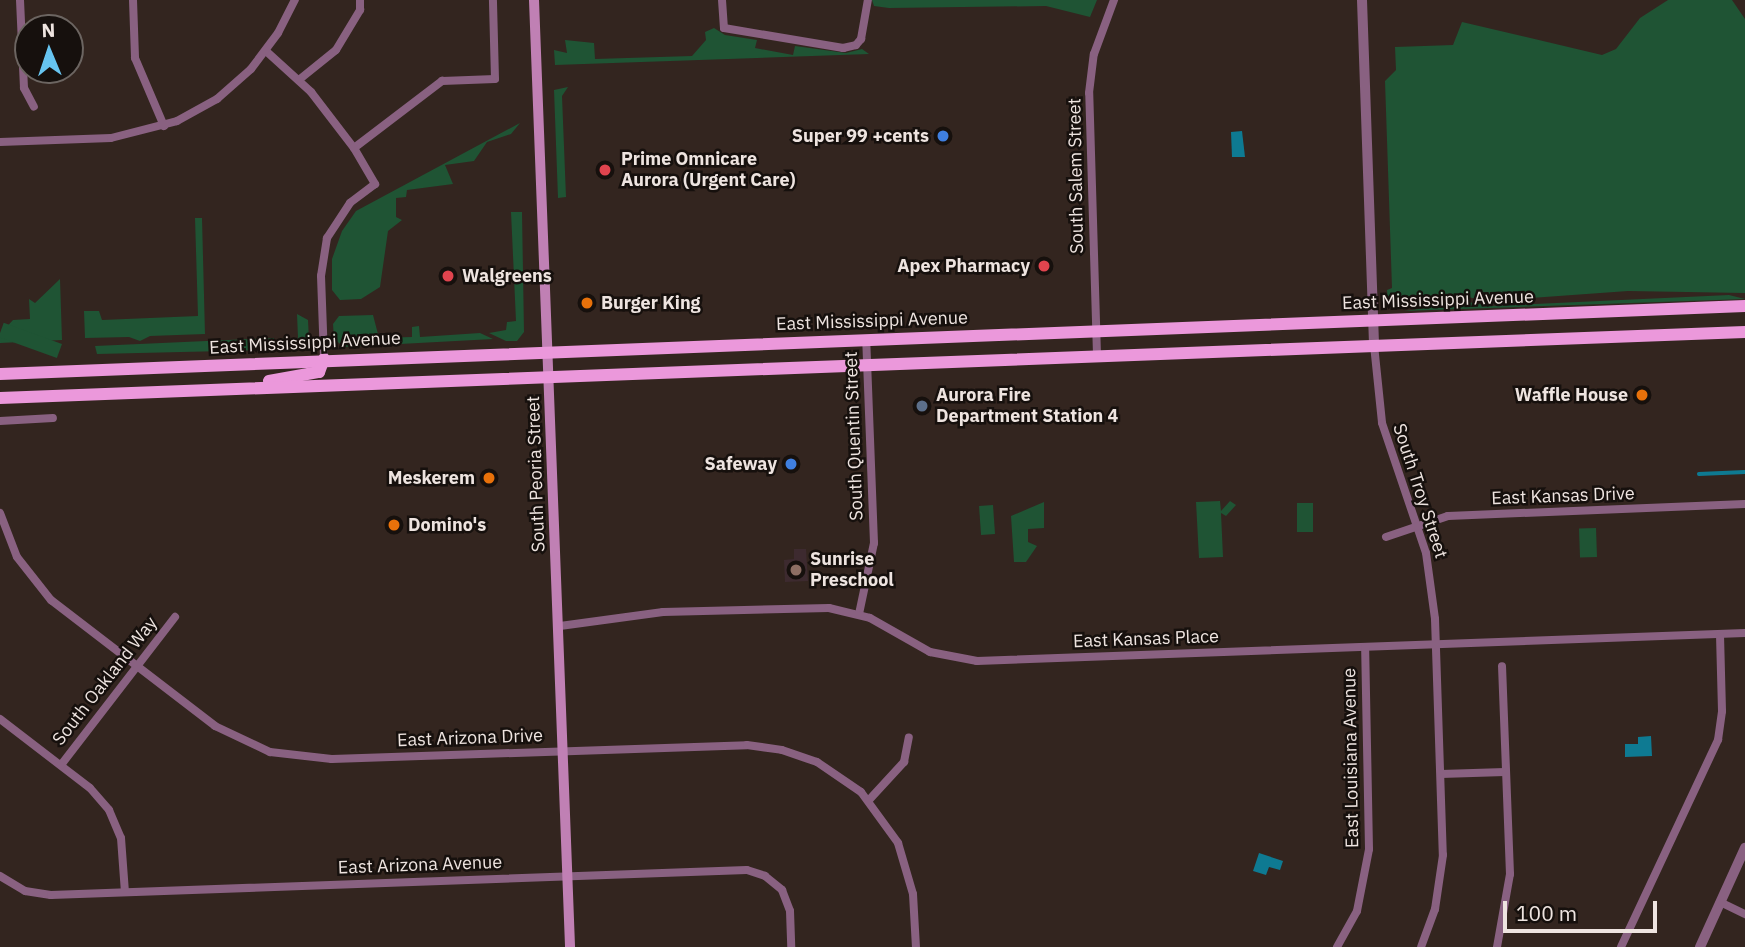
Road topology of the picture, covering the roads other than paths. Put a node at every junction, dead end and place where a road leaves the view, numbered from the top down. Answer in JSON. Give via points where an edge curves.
{"nodes":[{"id":1,"x":20,"y":0,"type":"edge"},
{"id":2,"x":133,"y":0,"type":"edge"},
{"id":3,"x":360,"y":0,"type":"edge"},
{"id":4,"x":493,"y":0,"type":"edge"},
{"id":5,"x":534,"y":0,"type":"edge"},
{"id":6,"x":722,"y":0,"type":"edge"},
{"id":7,"x":868,"y":0,"type":"edge"},
{"id":8,"x":1114,"y":0,"type":"edge"},
{"id":9,"x":1362,"y":0,"type":"edge"},
{"id":10,"x":292,"y":1,"type":"edge"},
{"id":11,"x":265,"y":51,"type":"junction"},
{"id":12,"x":300,"y":79,"type":"junction"},
{"id":13,"x":34,"y":107,"type":"dead end"},
{"id":14,"x":164,"y":126,"type":"junction"},
{"id":15,"x":0,"y":142,"type":"edge"},
{"id":16,"x":354,"y":148,"type":"junction"},
{"id":17,"x":1745,"y":306,"type":"edge"},
{"id":18,"x":1373,"y":320,"type":"junction"},
{"id":19,"x":1096,"y":330,"type":"junction"},
{"id":20,"x":1745,"y":332,"type":"edge"},
{"id":21,"x":866,"y":339,"type":"junction"},
{"id":22,"x":1374,"y":345,"type":"junction"},
{"id":23,"x":548,"y":350,"type":"junction"},
{"id":24,"x":1097,"y":355,"type":"junction"},
{"id":25,"x":324,"y":359,"type":"junction"},
{"id":26,"x":867,"y":364,"type":"junction"},
{"id":27,"x":0,"y":373,"type":"edge"},
{"id":28,"x":549,"y":375,"type":"junction"},
{"id":29,"x":224,"y":389,"type":"junction"},
{"id":30,"x":0,"y":398,"type":"edge"},
{"id":31,"x":53,"y":418,"type":"dead end"},
{"id":32,"x":0,"y":421,"type":"edge"},
{"id":33,"x":1745,"y":504,"type":"edge"},
{"id":34,"x":0,"y":513,"type":"edge"},
{"id":35,"x":1417,"y":526,"type":"junction"},
{"id":36,"x":1386,"y":537,"type":"dead end"},
{"id":37,"x":859,"y":614,"type":"junction"},
{"id":38,"x":175,"y":617,"type":"dead end"},
{"id":39,"x":560,"y":626,"type":"junction"},
{"id":40,"x":1745,"y":633,"type":"edge"},
{"id":41,"x":1720,"y":634,"type":"junction"},
{"id":42,"x":1436,"y":644,"type":"junction"},
{"id":43,"x":1365,"y":647,"type":"junction"},
{"id":44,"x":136,"y":666,"type":"junction"},
{"id":45,"x":1502,"y":666,"type":"dead end"},
{"id":46,"x":0,"y":719,"type":"edge"},
{"id":47,"x":909,"y":737,"type":"dead end"},
{"id":48,"x":564,"y":751,"type":"junction"},
{"id":49,"x":61,"y":765,"type":"junction"},
{"id":50,"x":1505,"y":772,"type":"junction"},
{"id":51,"x":1441,"y":774,"type":"junction"},
{"id":52,"x":869,"y":800,"type":"junction"},
{"id":53,"x":1745,"y":848,"type":"edge"},
{"id":54,"x":568,"y":875,"type":"junction"},
{"id":55,"x":0,"y":876,"type":"edge"},
{"id":56,"x":125,"y":892,"type":"junction"},
{"id":57,"x":1720,"y":902,"type":"junction"},
{"id":58,"x":1745,"y":914,"type":"edge"},
{"id":59,"x":570,"y":947,"type":"edge"},
{"id":60,"x":791,"y":947,"type":"edge"},
{"id":61,"x":916,"y":947,"type":"edge"},
{"id":62,"x":1337,"y":947,"type":"edge"},
{"id":63,"x":1421,"y":947,"type":"edge"},
{"id":64,"x":1497,"y":947,"type":"edge"},
{"id":65,"x":1621,"y":947,"type":"edge"},
{"id":66,"x":1700,"y":947,"type":"edge"}],
"edges":[{"from":1,"to":13,"type":"street","via":[[24,88]]},
{"from":2,"to":14,"type":"street","via":[[135,58]]},
{"from":3,"to":12,"type":"street","via":[[360,10],[335,50]]},
{"from":4,"to":16,"type":"street","via":[[495,79],[442,81]]},
{"from":5,"to":23,"type":"main road","name":"South Peoria Street"},
{"from":6,"to":7,"type":"street","via":[[724,28],[843,48],[856,45],[861,38]]},
{"from":8,"to":19,"type":"street","name":"South Salem Street","via":[[1094,54],[1089,93]]},
{"from":9,"to":18,"type":"street","name":"South Troy Street"},
{"from":10,"to":11,"type":"street"},
{"from":11,"to":12,"type":"street"},
{"from":11,"to":14,"type":"street","via":[[217,99]]},
{"from":12,"to":16,"type":"street"},
{"from":14,"to":15,"type":"street","via":[[111,138]]},
{"from":16,"to":25,"type":"street","via":[[375,184],[350,203],[327,239],[322,269]]},
{"from":17,"to":18,"type":"main road","name":"East Mississippi Avenue"},
{"from":18,"to":19,"type":"main road","name":"East Mississippi Avenue"},
{"from":18,"to":22,"type":"street","name":"South Troy Street"},
{"from":19,"to":21,"type":"main road","name":"East Mississippi Avenue"},
{"from":19,"to":24,"type":"street","name":"South Salem Street"},
{"from":20,"to":22,"type":"main road"},
{"from":21,"to":23,"type":"main road","name":"East Mississippi Avenue"},
{"from":21,"to":26,"type":"street","name":"South Quentin Street"},
{"from":22,"to":24,"type":"main road"},
{"from":22,"to":35,"type":"street","name":"South Troy Street","via":[[1384,433]]},
{"from":23,"to":25,"type":"main road","name":"East Mississippi Avenue"},
{"from":23,"to":28,"type":"main road","name":"South Peoria Street"},
{"from":24,"to":26,"type":"main road"},
{"from":25,"to":27,"type":"main road","name":"East Mississippi Avenue"},
{"from":25,"to":29,"type":"main road","via":[[319,372]]},
{"from":26,"to":28,"type":"main road"},
{"from":26,"to":37,"type":"street","name":"South Quentin Street","via":[[874,543]]},
{"from":28,"to":29,"type":"main road"},
{"from":28,"to":39,"type":"main road","name":"South Peoria Street"},
{"from":29,"to":30,"type":"main road"},
{"from":31,"to":32,"type":"street"},
{"from":33,"to":35,"type":"street","name":"East Kansas Drive","via":[[1448,516]]},
{"from":34,"to":44,"type":"street","name":"East Arizona Drive","via":[[17,557],[38,587]]},
{"from":35,"to":36,"type":"street","name":"East Kansas Drive"},
{"from":35,"to":42,"type":"street","name":"South Troy Street","via":[[1430,576]]},
{"from":37,"to":39,"type":"street","name":"East Kansas Place","via":[[816,608],[663,612]]},
{"from":37,"to":43,"type":"street","name":"East Kansas Place","via":[[930,652],[965,661]]},
{"from":38,"to":44,"type":"street","name":"South Oakland Way"},
{"from":39,"to":48,"type":"main road","name":"South Peoria Street"},
{"from":40,"to":41,"type":"street","name":"East Kansas Place"},
{"from":41,"to":42,"type":"street","name":"East Kansas Place"},
{"from":41,"to":65,"type":"street","via":[[1718,740]]},
{"from":42,"to":43,"type":"street","name":"East Kansas Place"},
{"from":42,"to":51,"type":"street","name":"South Troy Street"},
{"from":43,"to":62,"type":"street","name":"East Louisiana Avenue","via":[[1369,849],[1357,911]]},
{"from":44,"to":48,"type":"street","name":"East Arizona Drive","via":[[233,736],[290,756],[331,759]]},
{"from":44,"to":49,"type":"street","name":"South Oakland Way"},
{"from":45,"to":50,"type":"street"},
{"from":46,"to":49,"type":"street"},
{"from":47,"to":52,"type":"street","via":[[904,762]]},
{"from":48,"to":52,"type":"street","name":"East Arizona Drive","via":[[765,747],[817,762]]},
{"from":48,"to":54,"type":"main road","name":"South Peoria Street"},
{"from":49,"to":56,"type":"street","via":[[109,810],[121,838]]},
{"from":50,"to":51,"type":"street"},
{"from":50,"to":64,"type":"street","via":[[1510,874]]},
{"from":51,"to":63,"type":"street","name":"South Troy Street","via":[[1442,878]]},
{"from":52,"to":61,"type":"street","name":"East Arizona Drive","via":[[905,859],[914,894]]},
{"from":53,"to":57,"type":"street"},
{"from":54,"to":56,"type":"street","name":"East Arizona Avenue"},
{"from":54,"to":59,"type":"main road","name":"South Peoria Street"},
{"from":54,"to":60,"type":"street","name":"East Arizona Avenue","via":[[756,872],[775,883],[787,901]]},
{"from":55,"to":56,"type":"street","name":"East Arizona Avenue","via":[[39,894]]},
{"from":57,"to":58,"type":"street"},
{"from":57,"to":66,"type":"street"}]}
